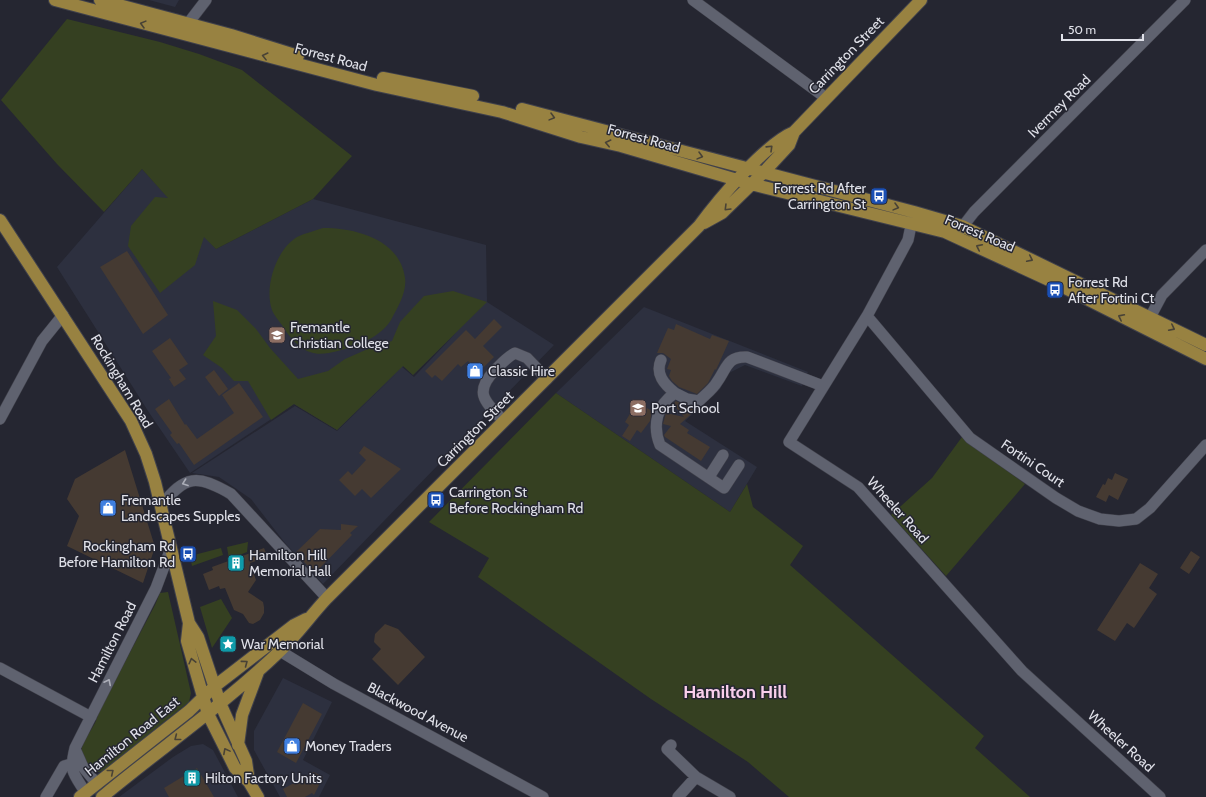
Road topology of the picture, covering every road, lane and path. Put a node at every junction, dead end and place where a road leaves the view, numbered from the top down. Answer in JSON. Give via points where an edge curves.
{"nodes":[{"id":1,"x":55,"y":0,"type":"edge"},
{"id":2,"x":100,"y":0,"type":"edge"},
{"id":3,"x":206,"y":0,"type":"edge"},
{"id":4,"x":693,"y":0,"type":"edge"},
{"id":5,"x":921,"y":0,"type":"edge"},
{"id":6,"x":1186,"y":0,"type":"edge"},
{"id":7,"x":189,"y":23,"type":"junction"},
{"id":8,"x":180,"y":34,"type":"junction"},
{"id":9,"x":826,"y":98,"type":"junction"},
{"id":10,"x":794,"y":132,"type":"junction"},
{"id":11,"x":750,"y":168,"type":"junction"},
{"id":12,"x":764,"y":172,"type":"junction"},
{"id":13,"x":738,"y":180,"type":"junction"},
{"id":14,"x":751,"y":184,"type":"junction"},
{"id":15,"x":914,"y":212,"type":"junction"},
{"id":16,"x":0,"y":220,"type":"edge"},
{"id":17,"x":912,"y":224,"type":"junction"},
{"id":18,"x":699,"y":226,"type":"junction"},
{"id":19,"x":959,"y":231,"type":"junction"},
{"id":20,"x":1206,"y":250,"type":"edge"},
{"id":21,"x":63,"y":315,"type":"junction"},
{"id":22,"x":867,"y":316,"type":"junction"},
{"id":23,"x":1150,"y":317,"type":"junction"},
{"id":24,"x":1144,"y":328,"type":"junction"},
{"id":25,"x":1206,"y":345,"type":"edge"},
{"id":26,"x":1206,"y":359,"type":"edge"},
{"id":27,"x":661,"y":360,"type":"dead end"},
{"id":28,"x":547,"y":378,"type":"junction"},
{"id":29,"x":823,"y":386,"type":"junction"},
{"id":30,"x":675,"y":393,"type":"junction"},
{"id":31,"x":0,"y":419,"type":"edge"},
{"id":32,"x":504,"y":421,"type":"junction"},
{"id":33,"x":1206,"y":445,"type":"edge"},
{"id":34,"x":723,"y":455,"type":"dead end"},
{"id":35,"x":739,"y":465,"type":"dead end"},
{"id":36,"x":709,"y":477,"type":"junction"},
{"id":37,"x":161,"y":506,"type":"junction"},
{"id":38,"x":171,"y":548,"type":"junction"},
{"id":39,"x":327,"y":598,"type":"junction"},
{"id":40,"x":307,"y":619,"type":"junction"},
{"id":41,"x":189,"y":623,"type":"junction"},
{"id":42,"x":280,"y":651,"type":"junction"},
{"id":43,"x":0,"y":668,"type":"edge"},
{"id":44,"x":260,"y":670,"type":"junction"},
{"id":45,"x":215,"y":686,"type":"junction"},
{"id":46,"x":202,"y":698,"type":"junction"},
{"id":47,"x":220,"y":703,"type":"junction"},
{"id":48,"x":208,"y":714,"type":"junction"},
{"id":49,"x":90,"y":717,"type":"junction"},
{"id":50,"x":671,"y":745,"type":"dead end"},
{"id":51,"x":238,"y":746,"type":"junction"},
{"id":52,"x":75,"y":748,"type":"junction"},
{"id":53,"x":71,"y":764,"type":"junction"},
{"id":54,"x":696,"y":777,"type":"junction"},
{"id":55,"x":249,"y":782,"type":"junction"},
{"id":56,"x":97,"y":784,"type":"junction"},
{"id":57,"x":83,"y":795,"type":"edge"},
{"id":58,"x":46,"y":797,"type":"edge"},
{"id":59,"x":102,"y":797,"type":"edge"},
{"id":60,"x":258,"y":797,"type":"edge"},
{"id":61,"x":543,"y":797,"type":"edge"},
{"id":62,"x":678,"y":797,"type":"edge"},
{"id":63,"x":730,"y":797,"type":"edge"},
{"id":64,"x":1160,"y":797,"type":"edge"}],
"edges":[{"from":8,"to":1,"type":"main road","name":"Forrest Road","one_way":true},
{"from":2,"to":7,"type":"main road","name":"Forrest Road"},
{"from":3,"to":7,"type":"street"},
{"from":4,"to":9,"type":"street"},
{"from":5,"to":9,"type":"main road","name":"Carrington Street"},
{"from":6,"to":19,"type":"street","name":"Ivermey Road"},
{"from":7,"to":8,"type":"street"},
{"from":7,"to":11,"type":"main road","name":"Forrest Road","one_way":true,"via":[[374,77],[471,96]]},
{"from":13,"to":8,"type":"main road","name":"Forrest Road","one_way":true,"via":[[621,146],[581,138],[502,112],[377,85]]},
{"from":9,"to":10,"type":"main road","name":"Carrington Street"},
{"from":11,"to":10,"type":"main road","name":"Carrington Street","one_way":true,"via":[[782,137]]},
{"from":10,"to":12,"type":"main road","name":"Carrington Street","via":[[789,145]]},
{"from":11,"to":12,"type":"main road","name":"Forrest Road"},
{"from":11,"to":13,"type":"main road","name":"Carrington Street"},
{"from":12,"to":14,"type":"main road","name":"Carrington Street"},
{"from":12,"to":15,"type":"main road","name":"Forrest Road","one_way":true},
{"from":13,"to":14,"type":"main road","name":"Forrest Road"},
{"from":13,"to":18,"type":"main road","name":"Carrington Street"},
{"from":14,"to":17,"type":"main road","name":"Forrest Road"},
{"from":14,"to":18,"type":"main road","name":"Carrington Street","one_way":true,"via":[[722,213]]},
{"from":15,"to":17,"type":"street","name":"Wheeler Road"},
{"from":15,"to":19,"type":"main road","name":"Forrest Road"},
{"from":16,"to":21,"type":"main road","name":"Rockingham Road"},
{"from":17,"to":19,"type":"main road","name":"Forrest Road"},
{"from":17,"to":22,"type":"street","name":"Wheeler Road","via":[[908,240]]},
{"from":18,"to":28,"type":"main road","name":"Carrington Street"},
{"from":19,"to":23,"type":"main road","name":"Forrest Road","one_way":true},
{"from":24,"to":19,"type":"main road","name":"Forrest Road","one_way":true},
{"from":20,"to":23,"type":"street","via":[[1162,296]]},
{"from":21,"to":31,"type":"street","via":[[42,341]]},
{"from":21,"to":37,"type":"main road","name":"Rockingham Road","via":[[131,421],[146,454]]},
{"from":22,"to":29,"type":"street","name":"Wheeler Road"},
{"from":22,"to":33,"type":"street","name":"Fortini Court","via":[[970,438],[1078,511],[1100,519],[1136,519],[1150,508]]},
{"from":23,"to":24,"type":"street"},
{"from":23,"to":25,"type":"main road","name":"Forrest Road","one_way":true},
{"from":24,"to":26,"type":"main road","name":"Forrest Road"},
{"from":27,"to":30,"type":"street","via":[[658,366],[659,374],[664,384]]},
{"from":28,"to":32,"type":"main road","name":"Carrington Street"},
{"from":28,"to":32,"type":"street","via":[[527,358],[515,354],[509,356],[487,379],[483,393],[486,402]]},
{"from":29,"to":30,"type":"street","via":[[747,357],[738,357],[732,359],[716,384],[699,401]]},
{"from":29,"to":64,"type":"street","name":"Wheeler Road","via":[[789,442],[858,487],[1022,671]]},
{"from":30,"to":36,"type":"street","via":[[660,407],[657,436],[660,445]]},
{"from":32,"to":39,"type":"main road","name":"Carrington Street"},
{"from":34,"to":36,"type":"street"},
{"from":35,"to":36,"type":"street","via":[[724,488]]},
{"from":37,"to":38,"type":"main road","name":"Rockingham Road"},
{"from":39,"to":37,"type":"street","one_way":true,"via":[[253,516],[231,494],[214,483],[200,480],[180,484]]},
{"from":38,"to":41,"type":"main road","name":"Rockingham Road"},
{"from":49,"to":38,"type":"street","name":"Hamilton Road","one_way":true,"via":[[156,588]]},
{"from":39,"to":40,"type":"main road","name":"Carrington Street"},
{"from":40,"to":42,"type":"main road","name":"Carrington Street","via":[[300,631]]},
{"from":45,"to":40,"type":"main road","name":"Carrington Street","one_way":true},
{"from":41,"to":45,"type":"main road","name":"Rockingham Road","via":[[198,637]]},
{"from":46,"to":41,"type":"main road","name":"Rockingham Road","one_way":true,"via":[[187,641]]},
{"from":42,"to":44,"type":"main road","name":"Carrington Street"},
{"from":42,"to":61,"type":"street","name":"Blackwood Avenue","via":[[334,684]]},
{"from":43,"to":49,"type":"street"},
{"from":44,"to":47,"type":"main road","name":"Carrington Street"},
{"from":44,"to":51,"type":"main road","via":[[242,715]]},
{"from":45,"to":46,"type":"main road","name":"Carrington Street"},
{"from":45,"to":47,"type":"main road","name":"Rockingham Road"},
{"from":46,"to":48,"type":"main road","name":"Rockingham Road"},
{"from":56,"to":46,"type":"main road","name":"Hamilton Road East","one_way":true},
{"from":47,"to":48,"type":"main road","name":"Carrington Street"},
{"from":47,"to":51,"type":"main road","name":"Rockingham Road"},
{"from":55,"to":48,"type":"main road","name":"Rockingham Road","one_way":true,"via":[[235,768]]},
{"from":48,"to":59,"type":"main road","name":"Hamilton Road East","one_way":true},
{"from":49,"to":52,"type":"street","name":"Hamilton Road"},
{"from":50,"to":54,"type":"street","via":[[668,749]]},
{"from":51,"to":55,"type":"main road","name":"Rockingham Road","via":[[246,761]]},
{"from":52,"to":53,"type":"street","name":"Hamilton Road"},
{"from":52,"to":56,"type":"street","via":[[82,767]]},
{"from":53,"to":57,"type":"street"},
{"from":53,"to":58,"type":"street","via":[[64,766]]},
{"from":54,"to":62,"type":"street"},
{"from":54,"to":63,"type":"street"},
{"from":55,"to":60,"type":"main road","name":"Rockingham Road"},
{"from":56,"to":57,"type":"main road","name":"Hamilton Road East"}]}
